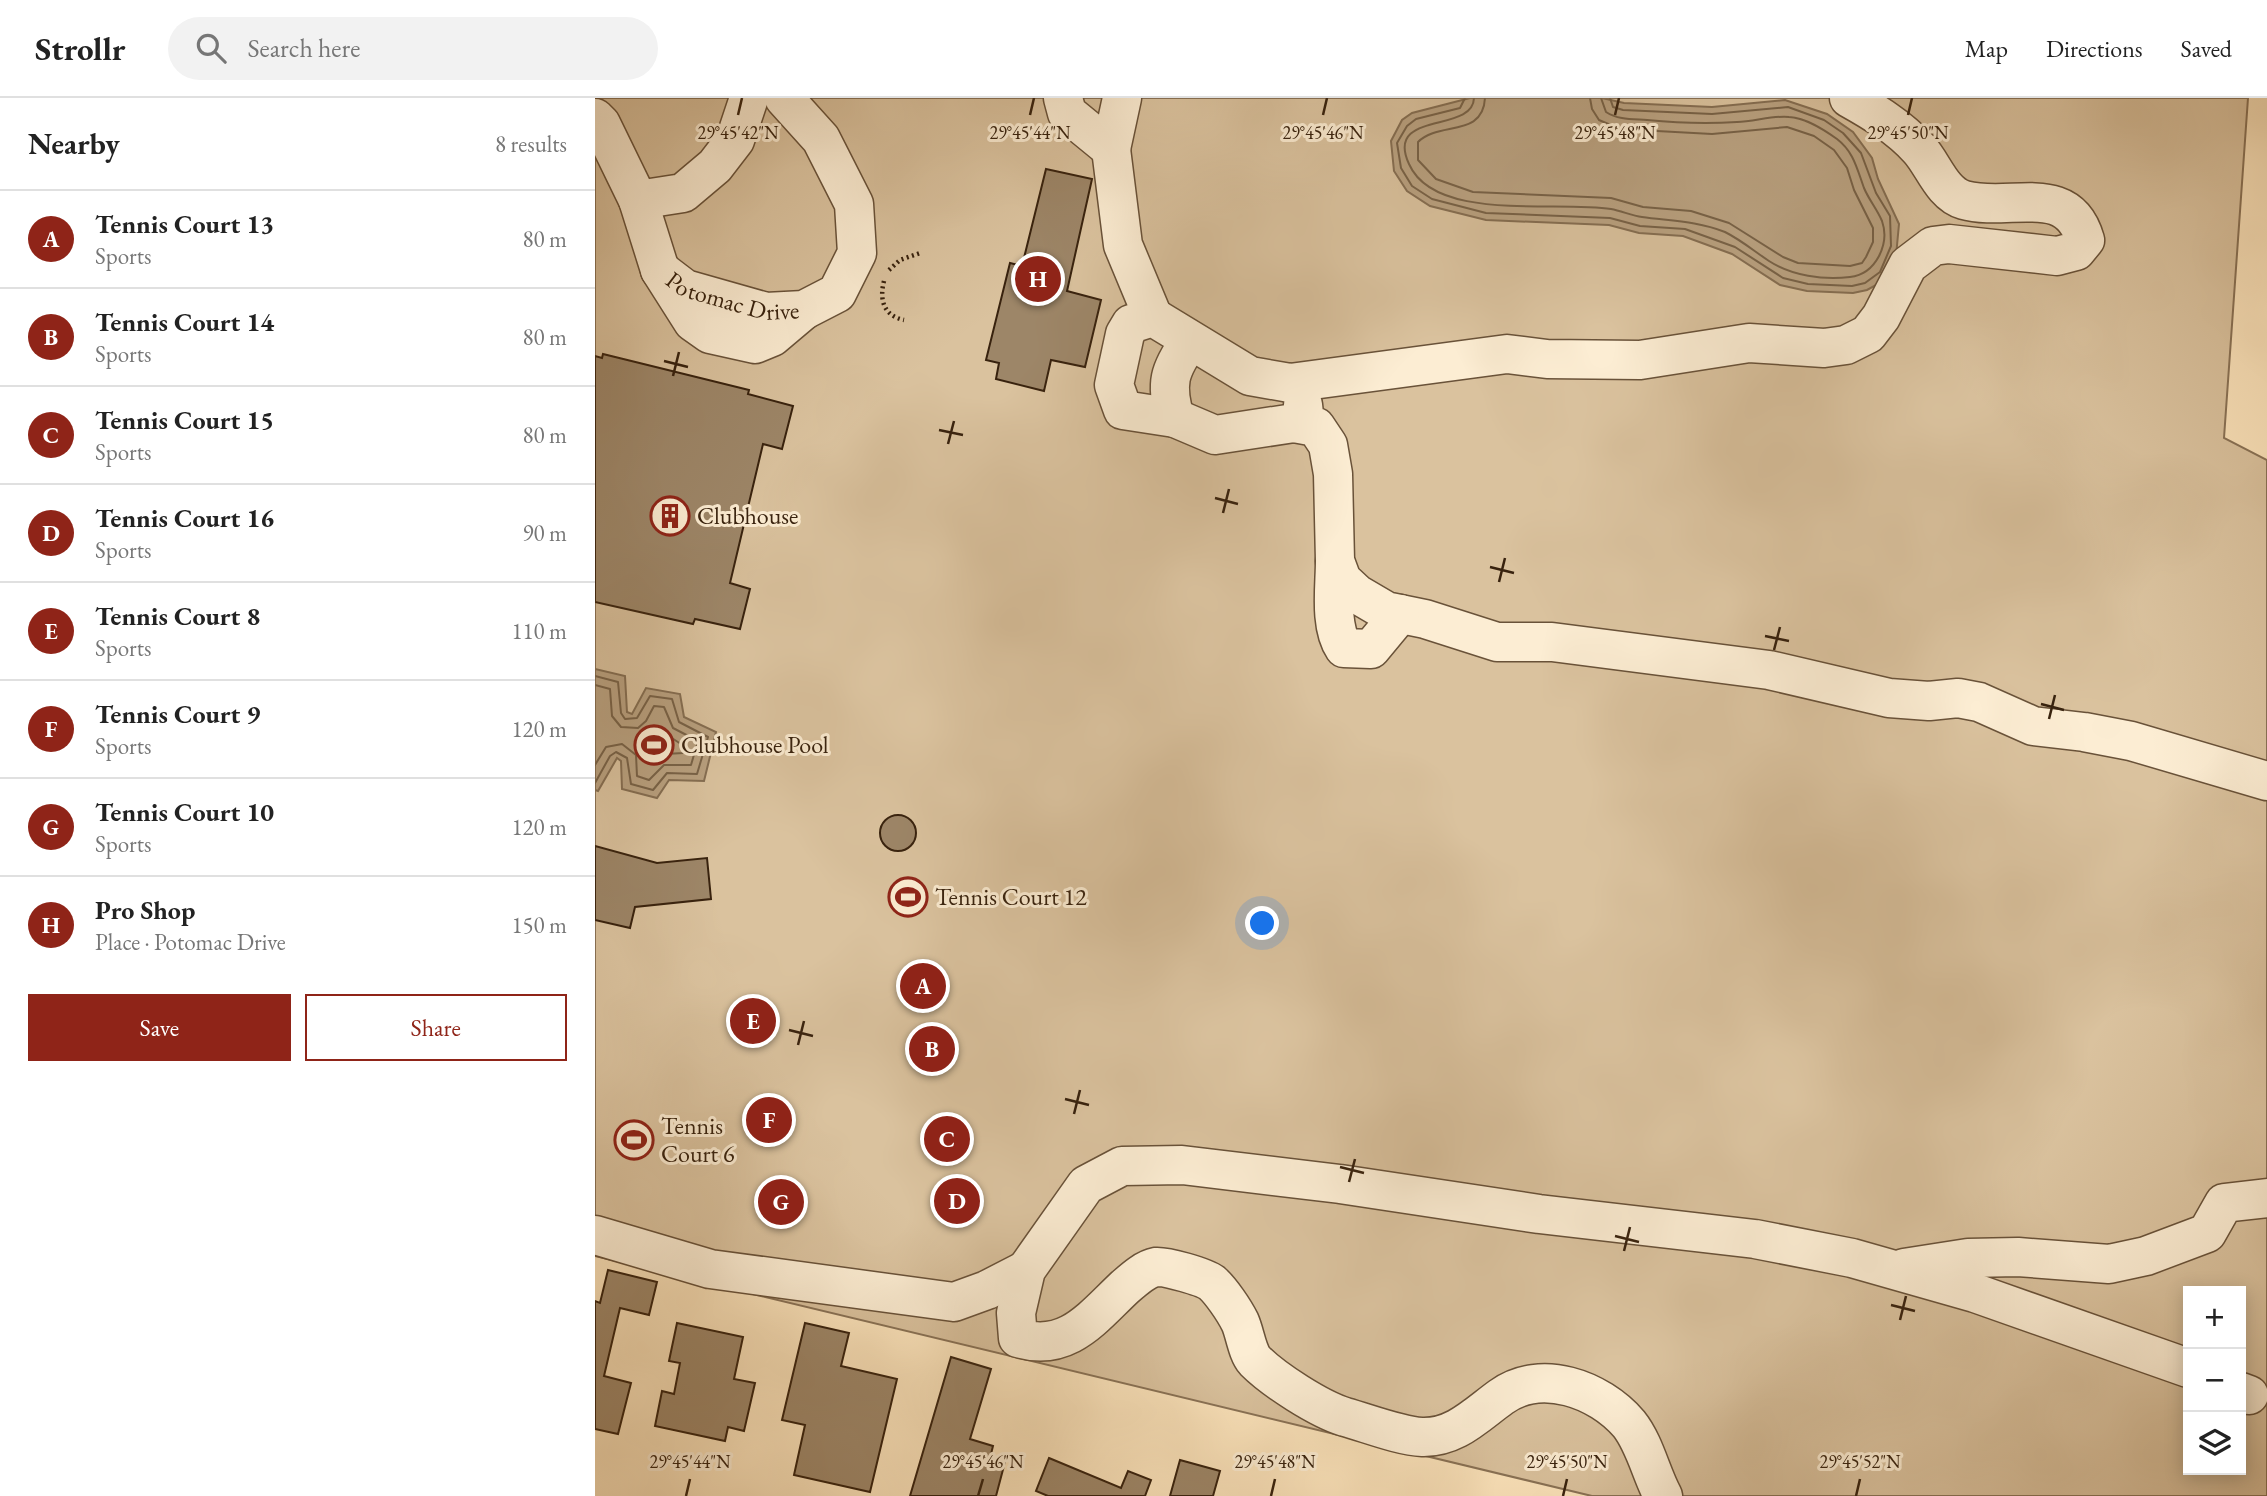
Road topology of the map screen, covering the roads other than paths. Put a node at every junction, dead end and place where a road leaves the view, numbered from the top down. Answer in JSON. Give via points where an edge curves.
{"nodes":[{"id":1,"x":749,"y":98,"type":"edge"},
{"id":2,"x":784,"y":98,"type":"edge"},
{"id":3,"x":1063,"y":98,"type":"edge"},
{"id":4,"x":1122,"y":98,"type":"edge"},
{"id":5,"x":1849,"y":98,"type":"edge"},
{"id":6,"x":595,"y":118,"type":"edge"},
{"id":7,"x":1111,"y":149,"type":"junction"},
{"id":8,"x":1956,"y":197,"type":"junction"},
{"id":9,"x":638,"y":201,"type":"junction"},
{"id":10,"x":1949,"y":244,"type":"junction"},
{"id":11,"x":1153,"y":317,"type":"junction"},
{"id":12,"x":1190,"y":341,"type":"junction"},
{"id":13,"x":1290,"y":383,"type":"junction"},
{"id":14,"x":1174,"y":418,"type":"junction"},
{"id":15,"x":1294,"y":423,"type":"junction"},
{"id":16,"x":1335,"y":561,"type":"junction"},
{"id":17,"x":1399,"y":614,"type":"junction"},
{"id":18,"x":2267,"y":781,"type":"edge"},
{"id":19,"x":2267,"y":1198,"type":"edge"},
{"id":20,"x":595,"y":1235,"type":"edge"},
{"id":21,"x":1026,"y":1270,"type":"junction"},
{"id":22,"x":1888,"y":1270,"type":"junction"},
{"id":23,"x":2183,"y":1366,"type":"edge"},
{"id":24,"x":1663,"y":1496,"type":"edge"}],
"edges":[{"from":1,"to":9,"type":"street","via":[[735,140],[715,166],[683,193]]},
{"from":2,"to":9,"type":"street","name":"Potomac Drive","via":[[821,139],[854,204],[857,253],[837,293],[804,310],[766,312],[685,289],[660,270]]},
{"from":3,"to":7,"type":"street","via":[[1067,113]]},
{"from":4,"to":7,"type":"street"},
{"from":5,"to":8,"type":"street","via":[[1885,118],[1919,149]]},
{"from":6,"to":9,"type":"street","name":"Potomac Drive"},
{"from":7,"to":11,"type":"street","via":[[1123,245]]},
{"from":8,"to":10,"type":"street"},
{"from":8,"to":10,"type":"street","via":[[2000,205],[2055,204],[2071,213],[2085,240],[2076,251],[2057,256]]},
{"from":10,"to":13,"type":"street","via":[[1933,246],[1908,265],[1868,334],[1846,345],[1749,343],[1640,360],[1507,354]]},
{"from":11,"to":12,"type":"street"},
{"from":11,"to":14,"type":"street","via":[[1131,324],[1125,334],[1114,385],[1123,410]]},
{"from":12,"to":13,"type":"street","via":[[1250,376]]},
{"from":12,"to":14,"type":"street","via":[[1173,363],[1168,393]]},
{"from":13,"to":15,"type":"street","via":[[1301,395],[1304,414]]},
{"from":14,"to":15,"type":"street","via":[[1215,435]]},
{"from":15,"to":16,"type":"street","via":[[1315,427],[1328,445]]},
{"from":16,"to":17,"type":"street","via":[[1342,580],[1357,594]]},
{"from":16,"to":17,"type":"street","via":[[1336,624],[1344,648],[1371,649]]},
{"from":17,"to":18,"type":"street","via":[[1497,642],[1552,642],[1769,670],[1889,698],[1979,702],[2033,726],[2131,741]]},
{"from":19,"to":22,"type":"street","via":[[2224,1203],[2207,1233],[2172,1248],[2109,1264],[1968,1258]]},
{"from":20,"to":21,"type":"street","via":[[710,1269],[954,1302]]},
{"from":21,"to":22,"type":"street","via":[[1086,1185],[1122,1166],[1182,1165],[1755,1239],[1852,1258]]},
{"from":21,"to":24,"type":"street","via":[[1016,1313],[1018,1338],[1035,1343],[1061,1340],[1135,1278],[1156,1267],[1186,1273],[1211,1282],[1239,1320],[1254,1359],[1300,1394],[1341,1416],[1423,1437],[1460,1429],[1503,1395],[1530,1384],[1551,1382],[1588,1394],[1606,1403],[1630,1426]]},
{"from":22,"to":23,"type":"street","via":[[1976,1293]]}]}
